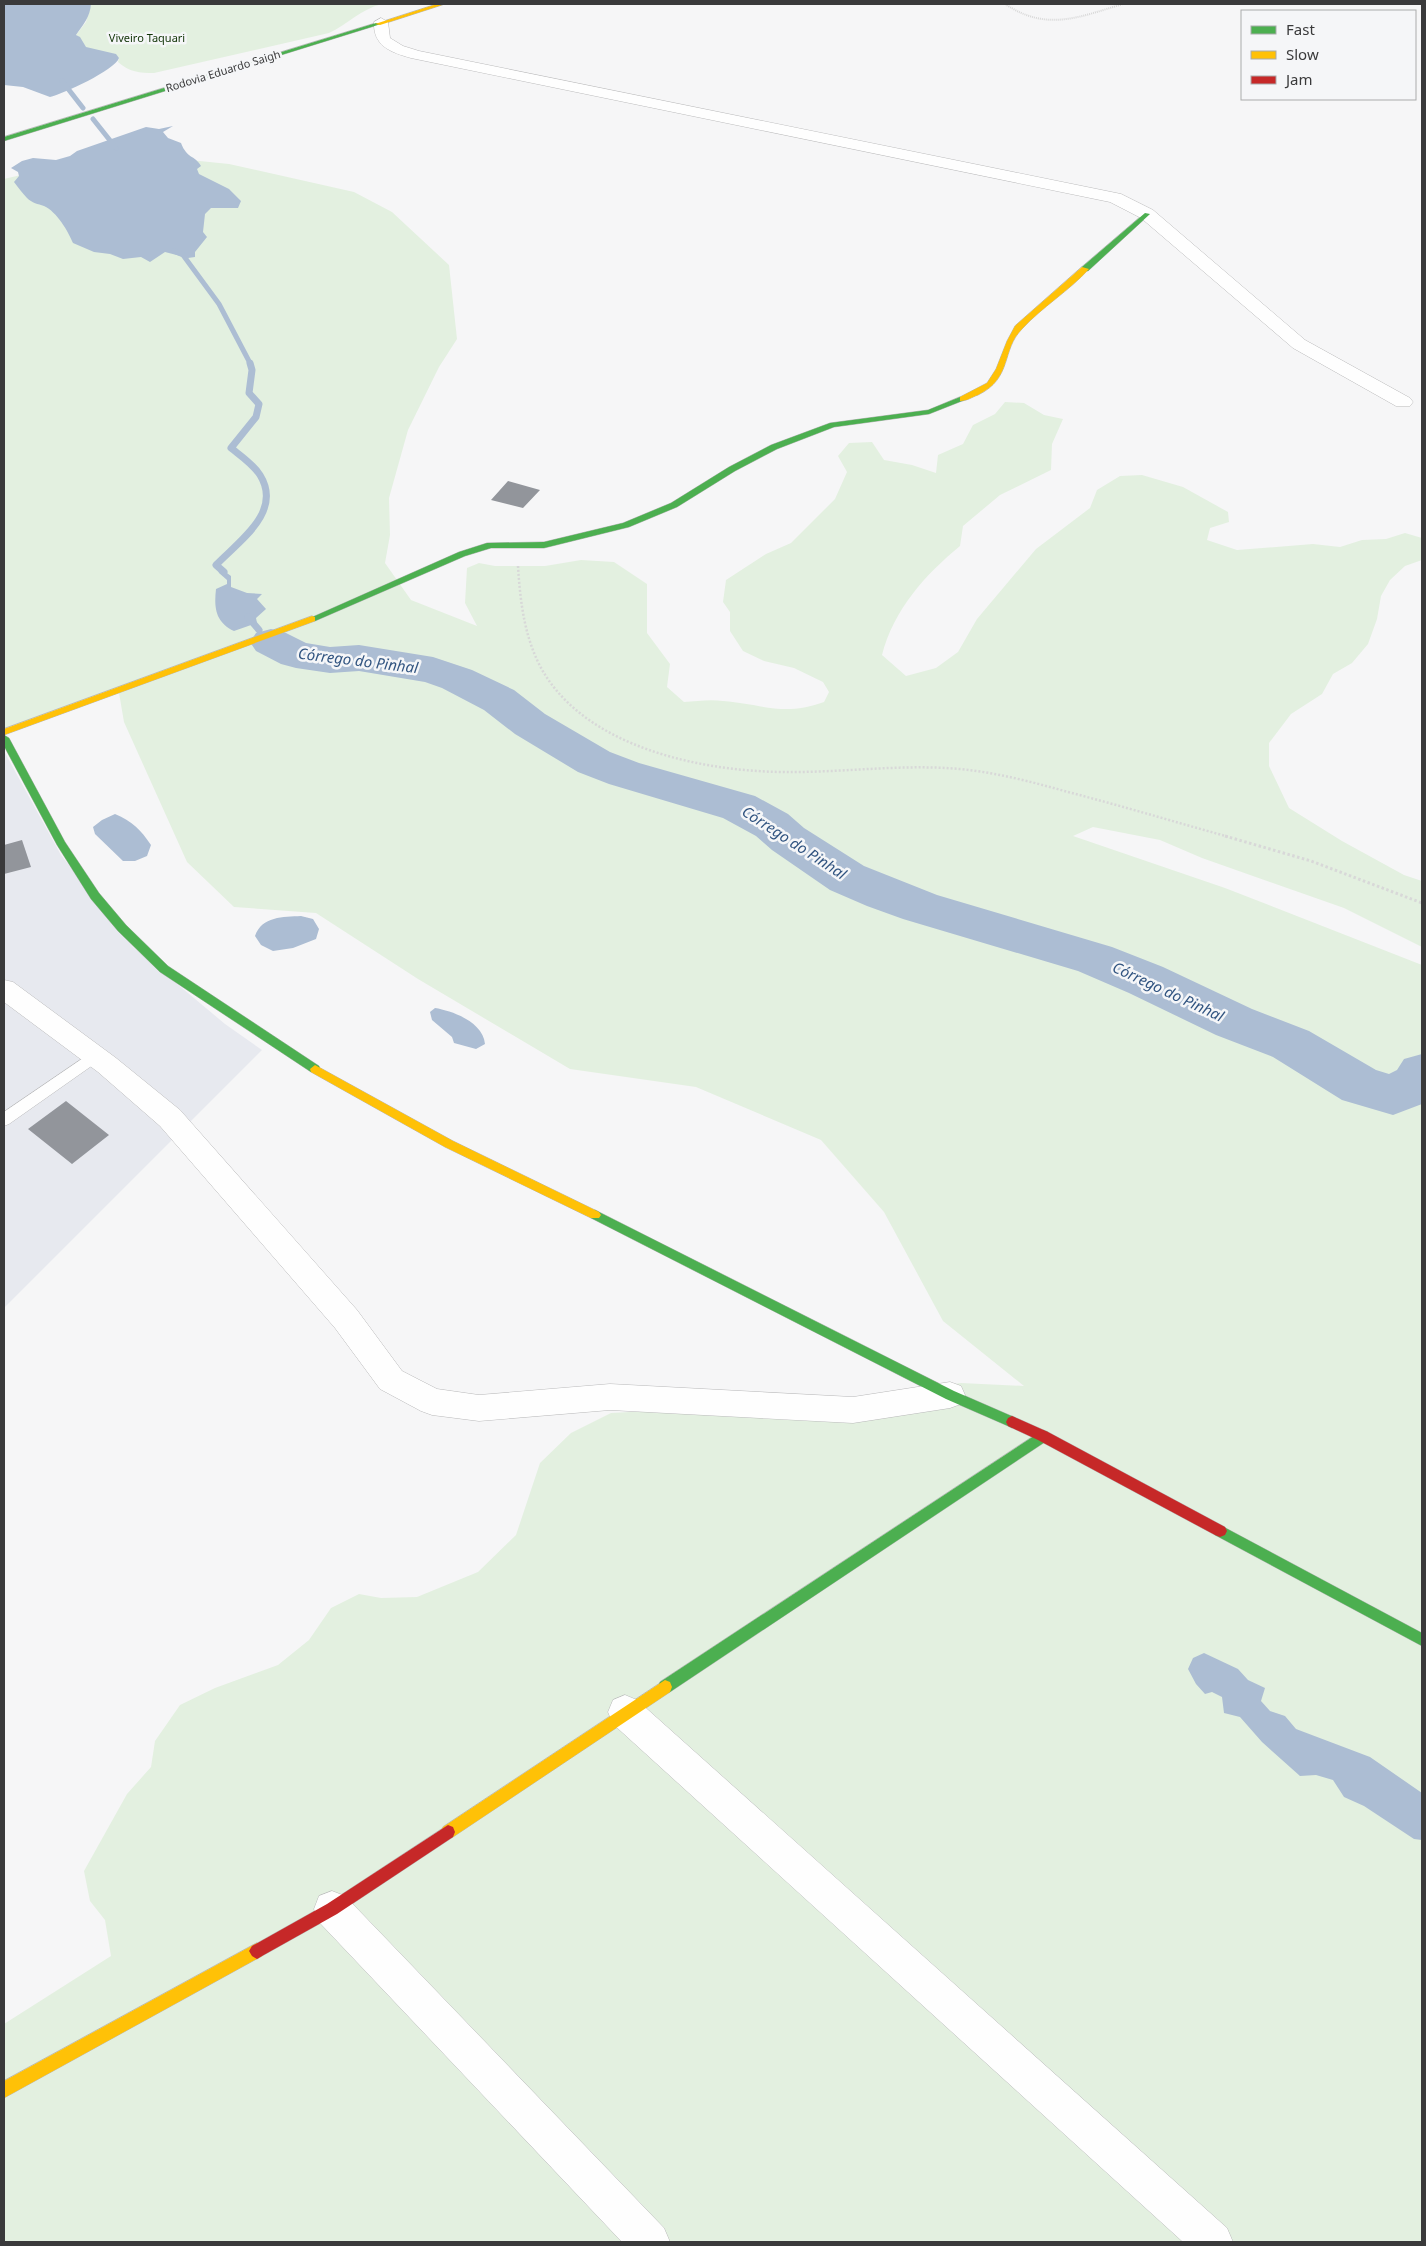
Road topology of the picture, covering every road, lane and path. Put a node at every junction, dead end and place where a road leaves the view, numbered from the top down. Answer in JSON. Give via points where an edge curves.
{"nodes":[{"id":1,"x":442,"y":4,"type":"edge"},
{"id":2,"x":1005,"y":4,"type":"edge"},
{"id":3,"x":1123,"y":4,"type":"edge"},
{"id":4,"x":381,"y":22,"type":"junction"},
{"id":5,"x":4,"y":139,"type":"edge"},
{"id":6,"x":1147,"y":214,"type":"junction"},
{"id":7,"x":1403,"y":402,"type":"dead end"},
{"id":8,"x":505,"y":545,"type":"junction"},
{"id":9,"x":4,"y":732,"type":"edge"},
{"id":10,"x":4,"y":738,"type":"edge"},
{"id":11,"x":1422,"y":903,"type":"edge"},
{"id":12,"x":4,"y":989,"type":"edge"},
{"id":13,"x":95,"y":1056,"type":"junction"},
{"id":14,"x":4,"y":1120,"type":"edge"},
{"id":15,"x":950,"y":1395,"type":"junction"},
{"id":16,"x":1043,"y":1436,"type":"junction"},
{"id":17,"x":1422,"y":1640,"type":"edge"},
{"id":18,"x":625,"y":1712,"type":"junction"},
{"id":19,"x":332,"y":1909,"type":"junction"},
{"id":20,"x":4,"y":2090,"type":"edge"},
{"id":21,"x":650,"y":2242,"type":"edge"},
{"id":22,"x":1212,"y":2242,"type":"edge"}],
"edges":[{"from":1,"to":4,"type":"main road","name":"Rodovia Eduardo Saigh"},
{"from":2,"to":3,"type":"path","via":[[1017,14],[1044,22],[1074,18]]},
{"from":4,"to":5,"type":"main road","name":"Rodovia Eduardo Saigh"},
{"from":4,"to":6,"type":"street","via":[[385,41],[396,48],[777,130],[1092,192],[1115,198]]},
{"from":6,"to":7,"type":"street","via":[[1299,344]]},
{"from":6,"to":8,"type":"main road","via":[[1024,322],[1012,336],[994,380],[969,397],[929,412],[843,423],[774,447],[674,505],[626,525],[544,545]]},
{"from":8,"to":9,"type":"main road","via":[[490,545],[462,554],[313,619]]},
{"from":8,"to":11,"type":"path","via":[[518,565],[528,634],[544,675],[570,704],[613,736],[647,750],[684,762],[769,772],[919,766],[971,770],[1068,792],[1297,857]]},
{"from":10,"to":15,"type":"main road","via":[[61,843],[95,896],[122,928],[172,974],[300,1060],[449,1144]]},
{"from":12,"to":13,"type":"street"},
{"from":13,"to":14,"type":"lane"},
{"from":13,"to":15,"type":"street","via":[[170,1118],[346,1319],[391,1380],[432,1402],[479,1408],[610,1397],[853,1410]]},
{"from":15,"to":16,"type":"main road"},
{"from":16,"to":17,"type":"main road"},
{"from":16,"to":18,"type":"main road"},
{"from":18,"to":19,"type":"main road"},
{"from":18,"to":22,"type":"street"},
{"from":19,"to":20,"type":"main road"},
{"from":19,"to":21,"type":"street"}]}
